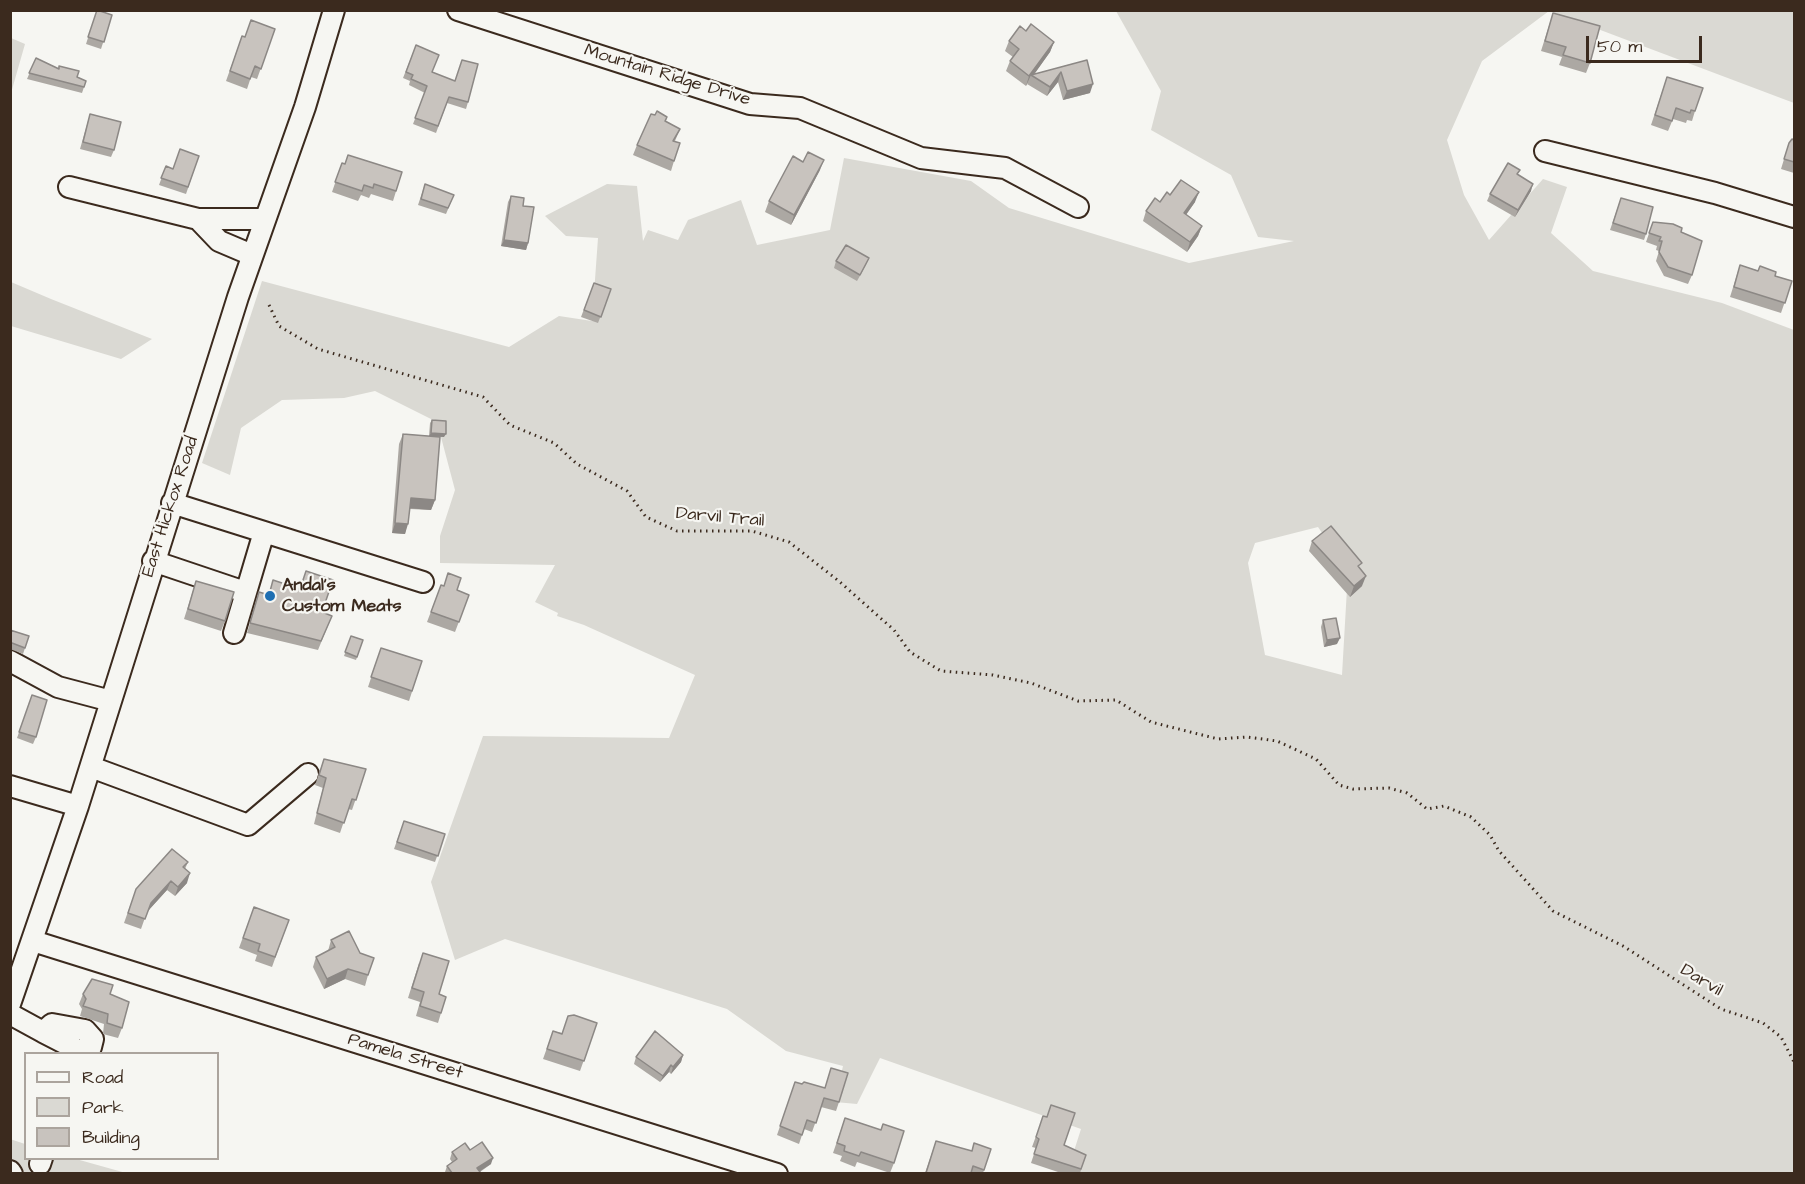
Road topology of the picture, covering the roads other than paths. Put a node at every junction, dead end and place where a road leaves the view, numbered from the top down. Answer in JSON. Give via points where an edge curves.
{"nodes":[{"id":1,"x":334,"y":10,"type":"edge"},
{"id":2,"x":458,"y":10,"type":"edge"},
{"id":3,"x":1545,"y":152,"type":"dead end"},
{"id":4,"x":69,"y":187,"type":"dead end"},
{"id":5,"x":1078,"y":207,"type":"dead end"},
{"id":6,"x":1794,"y":217,"type":"edge"},
{"id":7,"x":198,"y":219,"type":"junction"},
{"id":8,"x":265,"y":219,"type":"junction"},
{"id":9,"x":252,"y":255,"type":"junction"},
{"id":10,"x":172,"y":503,"type":"junction"},
{"id":11,"x":264,"y":532,"type":"junction"},
{"id":12,"x":153,"y":561,"type":"junction"},
{"id":13,"x":423,"y":582,"type":"dead end"},
{"id":14,"x":246,"y":592,"type":"junction"},
{"id":15,"x":234,"y":633,"type":"dead end"},
{"id":16,"x":10,"y":661,"type":"edge"},
{"id":17,"x":111,"y":701,"type":"junction"},
{"id":18,"x":91,"y":767,"type":"junction"},
{"id":19,"x":308,"y":774,"type":"dead end"},
{"id":20,"x":10,"y":786,"type":"edge"},
{"id":21,"x":78,"y":806,"type":"junction"},
{"id":22,"x":33,"y":941,"type":"junction"},
{"id":23,"x":10,"y":1004,"type":"edge"},
{"id":24,"x":10,"y":1014,"type":"edge"},
{"id":25,"x":79,"y":1052,"type":"edge"},
{"id":26,"x":777,"y":1173,"type":"edge"}],
"edges":[{"from":1,"to":8,"type":"street","name":"East Hickox Road"},
{"from":2,"to":5,"type":"street","name":"Mountain Ridge Drive","via":[[750,104],[801,108],[921,158],[1005,168]]},
{"from":3,"to":6,"type":"street","via":[[1715,193]]},
{"from":4,"to":7,"type":"street"},
{"from":7,"to":8,"type":"street"},
{"from":7,"to":9,"type":"street","via":[[219,241]]},
{"from":8,"to":9,"type":"street","name":"East Hickox Road"},
{"from":9,"to":10,"type":"street","name":"East Hickox Road"},
{"from":10,"to":11,"type":"street"},
{"from":10,"to":12,"type":"street","name":"East Hickox Road"},
{"from":11,"to":13,"type":"street"},
{"from":11,"to":14,"type":"street"},
{"from":12,"to":14,"type":"street"},
{"from":12,"to":17,"type":"street","name":"East Hickox Road"},
{"from":14,"to":15,"type":"street"},
{"from":16,"to":17,"type":"street","via":[[58,687]]},
{"from":17,"to":18,"type":"street","name":"East Hickox Road"},
{"from":18,"to":19,"type":"street","via":[[248,825]]},
{"from":18,"to":21,"type":"street","name":"East Hickox Road"},
{"from":20,"to":21,"type":"street"},
{"from":21,"to":22,"type":"street","name":"East Hickox Road"},
{"from":22,"to":23,"type":"street","name":"East Hickox Road"},
{"from":22,"to":26,"type":"street","name":"Pamela Street"},
{"from":24,"to":25,"type":"street"}]}
